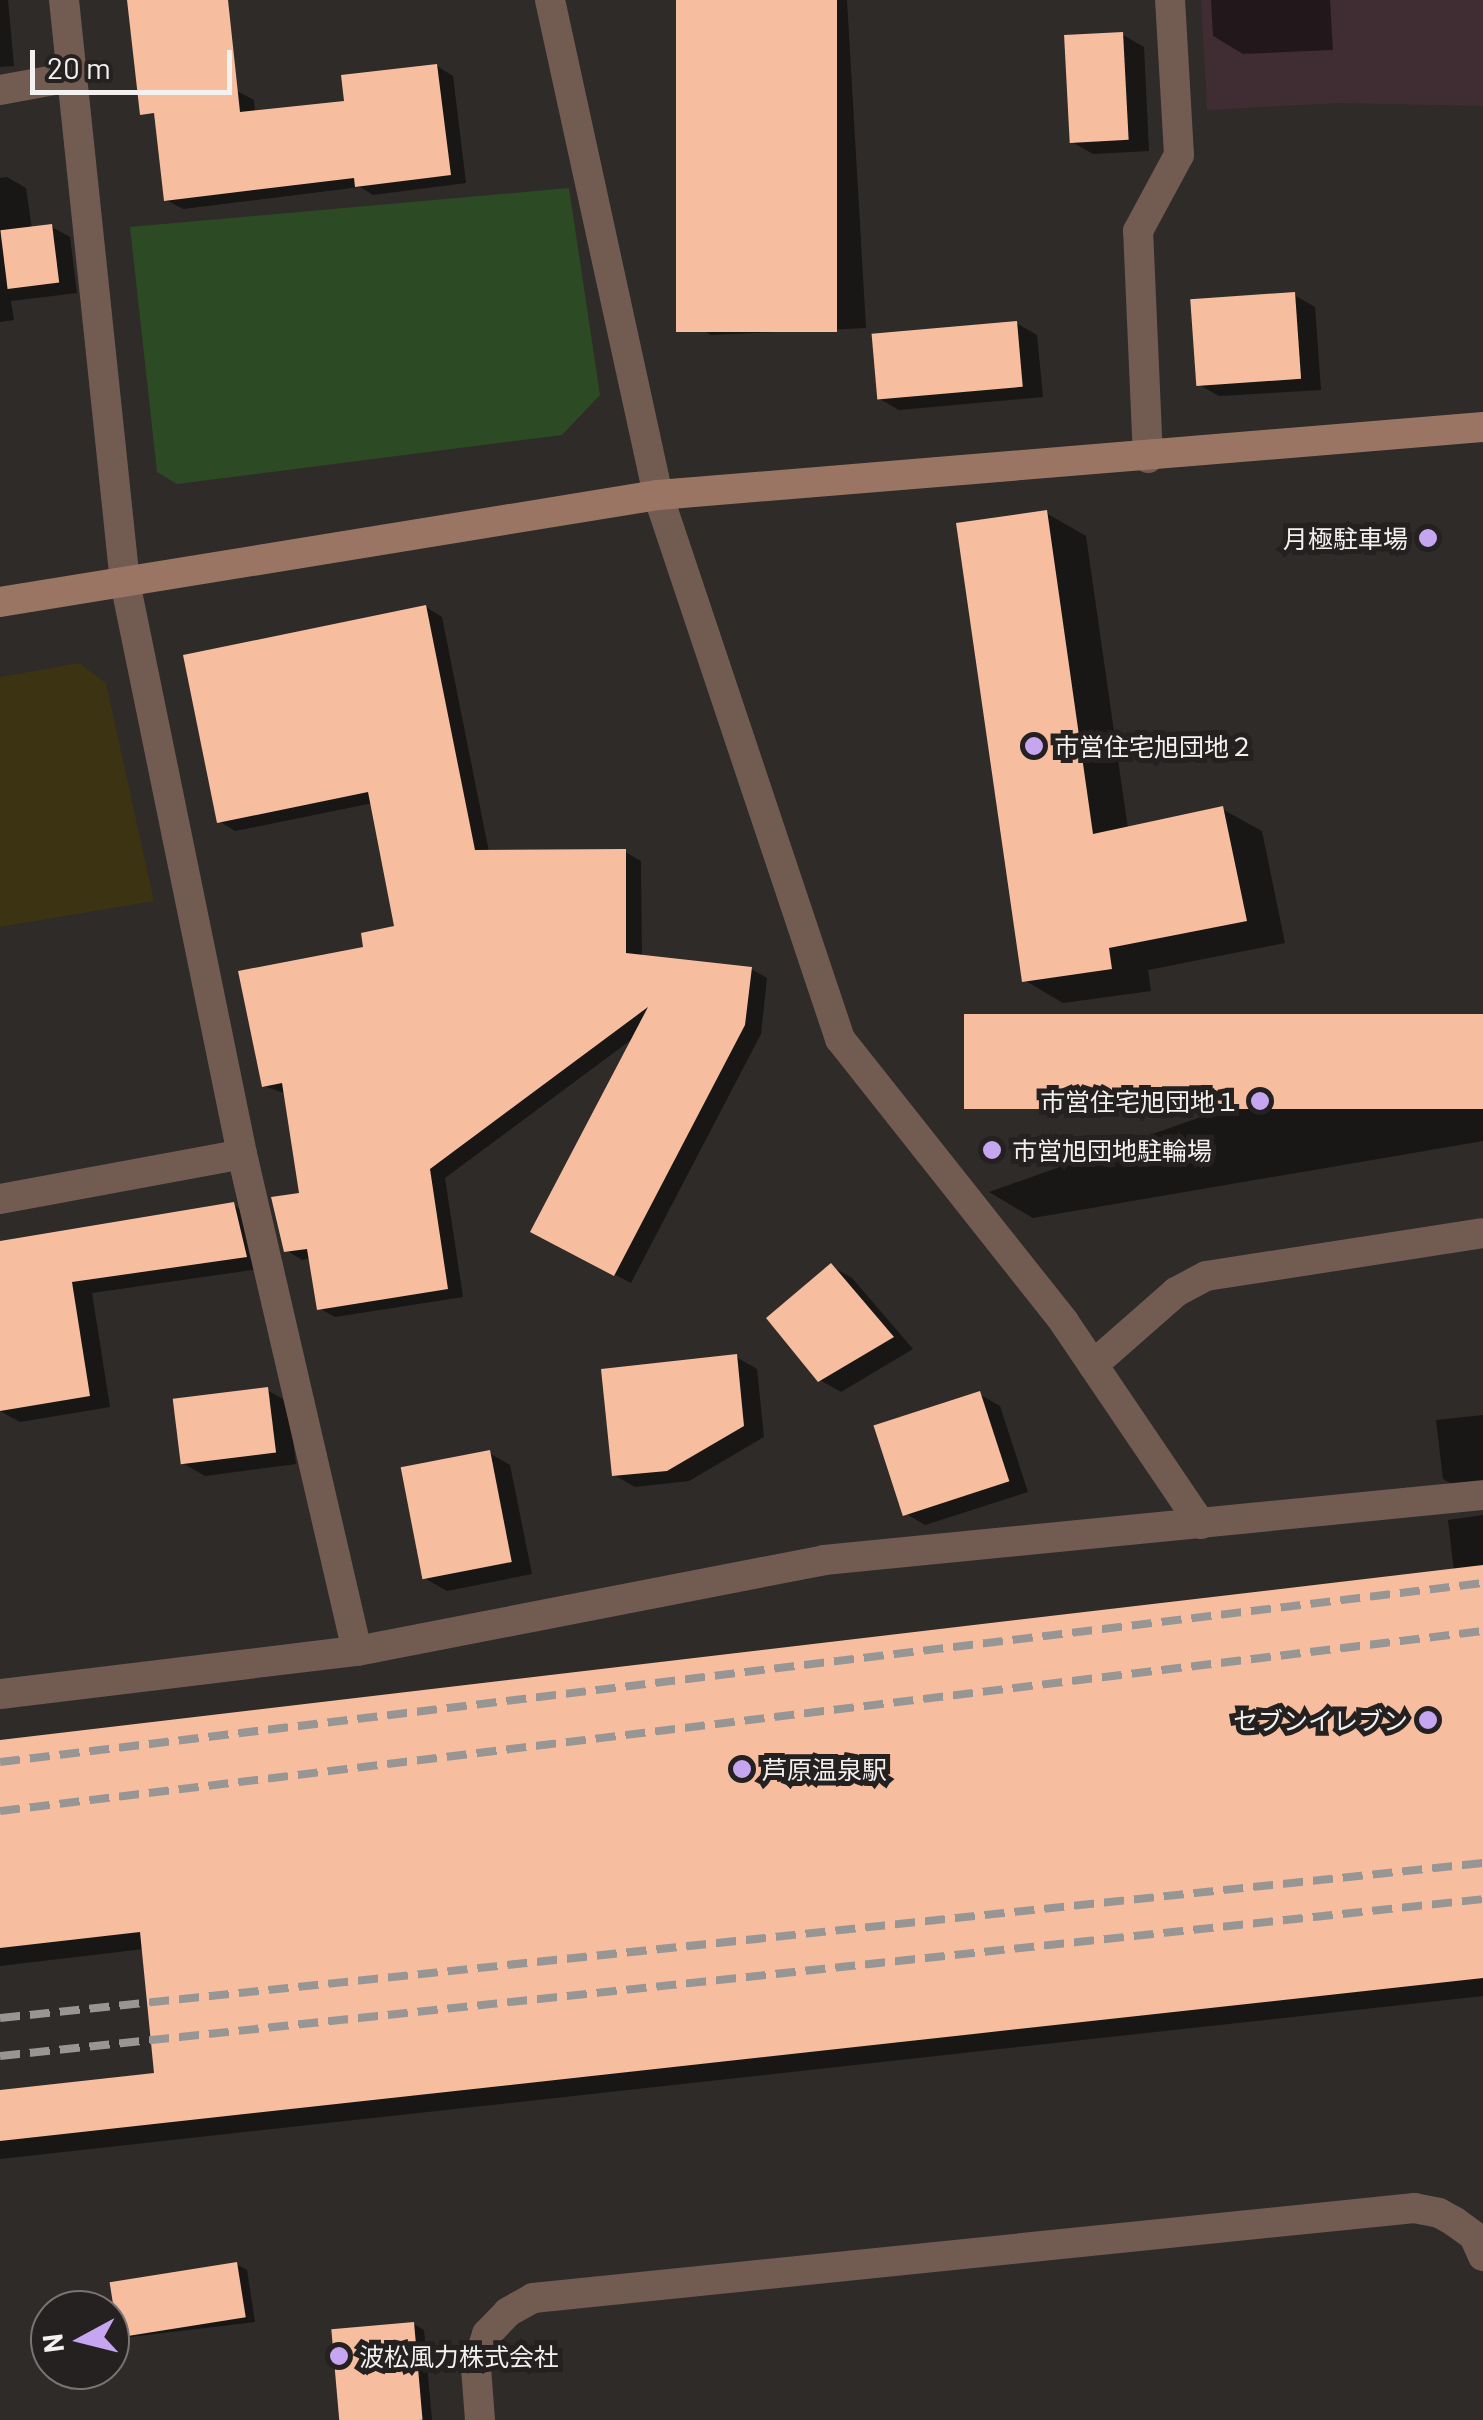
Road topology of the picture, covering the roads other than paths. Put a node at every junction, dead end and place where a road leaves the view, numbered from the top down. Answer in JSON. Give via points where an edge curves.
{"nodes":[{"id":1,"x":64,"y":0,"type":"edge"},
{"id":2,"x":550,"y":0,"type":"edge"},
{"id":3,"x":1170,"y":0,"type":"edge"},
{"id":4,"x":71,"y":77,"type":"junction"},
{"id":5,"x":0,"y":90,"type":"edge"},
{"id":6,"x":1483,"y":428,"type":"edge"},
{"id":7,"x":1148,"y":458,"type":"junction"},
{"id":8,"x":658,"y":495,"type":"junction"},
{"id":9,"x":125,"y":582,"type":"junction"},
{"id":10,"x":0,"y":602,"type":"edge"},
{"id":11,"x":242,"y":1154,"type":"junction"},
{"id":12,"x":0,"y":1199,"type":"edge"},
{"id":13,"x":1483,"y":1233,"type":"edge"},
{"id":14,"x":1094,"y":1365,"type":"junction"},
{"id":15,"x":1483,"y":1495,"type":"edge"},
{"id":16,"x":1201,"y":1524,"type":"junction"},
{"id":17,"x":356,"y":1651,"type":"junction"},
{"id":18,"x":0,"y":1694,"type":"edge"},
{"id":19,"x":1483,"y":2256,"type":"edge"},
{"id":20,"x":480,"y":2420,"type":"edge"}],
"edges":[{"from":1,"to":4,"type":"street"},
{"from":2,"to":8,"type":"street"},
{"from":3,"to":7,"type":"street","via":[[1179,155],[1138,231]]},
{"from":4,"to":5,"type":"street"},
{"from":4,"to":9,"type":"street"},
{"from":6,"to":7,"type":"street"},
{"from":7,"to":8,"type":"street"},
{"from":8,"to":9,"type":"street"},
{"from":8,"to":14,"type":"street","via":[[840,1039]]},
{"from":9,"to":10,"type":"street"},
{"from":9,"to":11,"type":"street"},
{"from":11,"to":12,"type":"street"},
{"from":11,"to":17,"type":"street"},
{"from":13,"to":14,"type":"street","via":[[1206,1276],[1176,1292]]},
{"from":14,"to":16,"type":"street"},
{"from":15,"to":16,"type":"street"},
{"from":16,"to":17,"type":"street","via":[[824,1560]]},
{"from":17,"to":18,"type":"street"},
{"from":19,"to":20,"type":"street","via":[[1474,2236],[1455,2222],[1414,2208],[533,2298],[487,2334],[476,2368]]}]}
